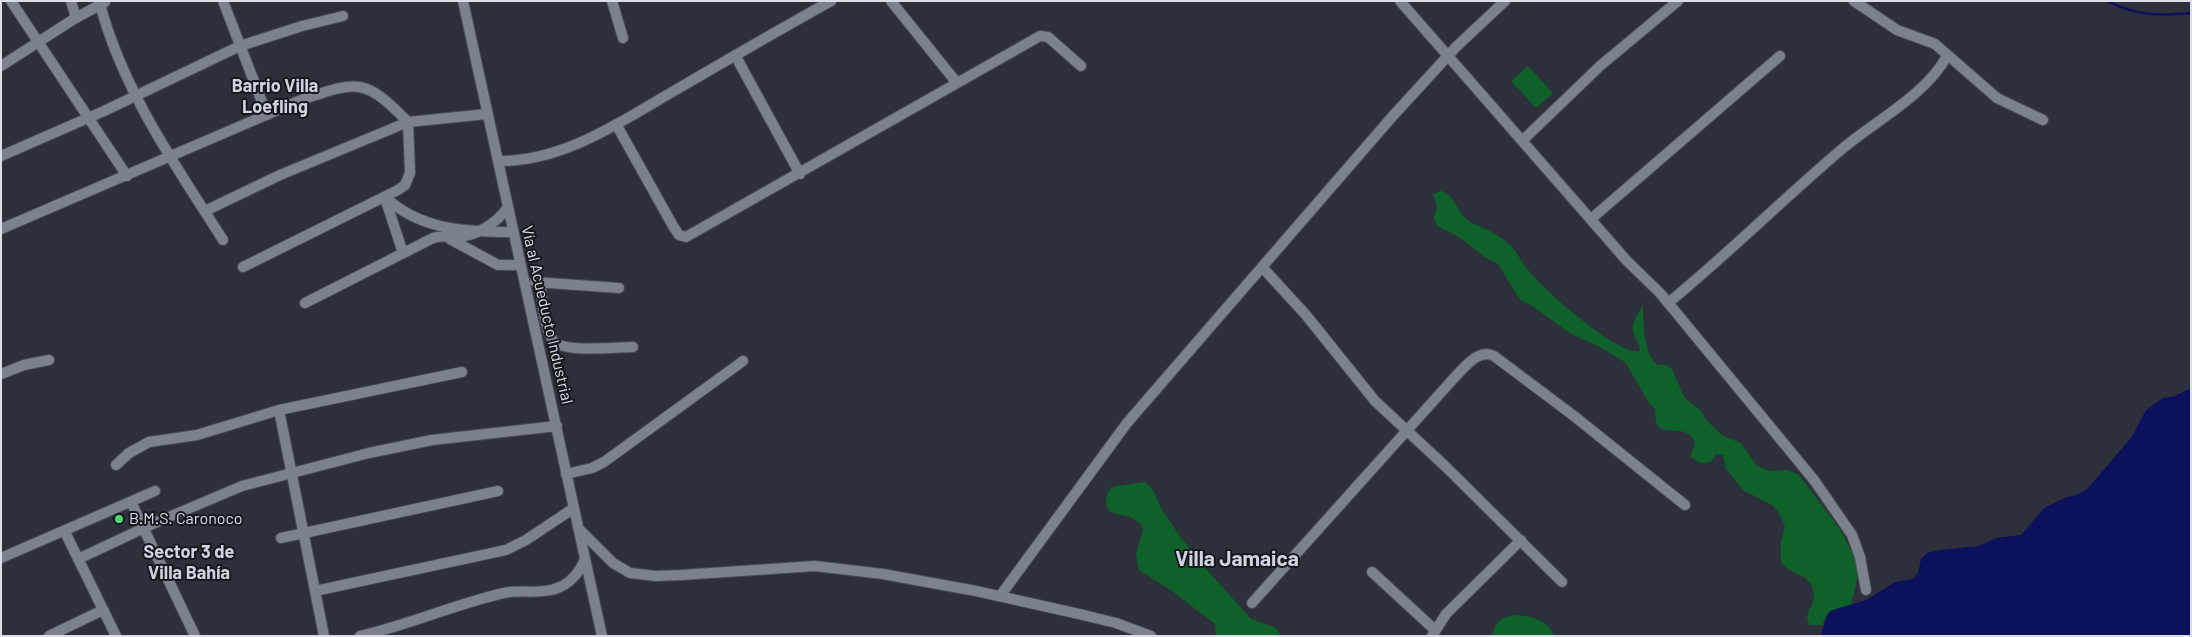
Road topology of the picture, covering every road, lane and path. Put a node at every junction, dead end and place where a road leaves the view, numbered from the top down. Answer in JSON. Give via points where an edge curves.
{"nodes":[{"id":1,"x":11,"y":1,"type":"edge"},
{"id":2,"x":71,"y":1,"type":"edge"},
{"id":3,"x":223,"y":1,"type":"edge"},
{"id":4,"x":463,"y":1,"type":"edge"},
{"id":5,"x":612,"y":1,"type":"edge"},
{"id":6,"x":831,"y":1,"type":"edge"},
{"id":7,"x":891,"y":1,"type":"edge"},
{"id":8,"x":1400,"y":1,"type":"edge"},
{"id":9,"x":1505,"y":1,"type":"edge"},
{"id":10,"x":1678,"y":1,"type":"edge"},
{"id":11,"x":1854,"y":1,"type":"edge"},
{"id":12,"x":103,"y":3,"type":"edge"},
{"id":13,"x":342,"y":16,"type":"dead end"},
{"id":14,"x":76,"y":18,"type":"junction"},
{"id":15,"x":623,"y":38,"type":"dead end"},
{"id":16,"x":38,"y":42,"type":"junction"},
{"id":17,"x":240,"y":46,"type":"junction"},
{"id":18,"x":735,"y":55,"type":"junction"},
{"id":19,"x":1447,"y":56,"type":"junction"},
{"id":20,"x":1780,"y":56,"type":"dead end"},
{"id":21,"x":1947,"y":56,"type":"junction"},
{"id":22,"x":1,"y":66,"type":"edge"},
{"id":23,"x":1081,"y":66,"type":"dead end"},
{"id":24,"x":956,"y":83,"type":"junction"},
{"id":25,"x":136,"y":95,"type":"junction"},
{"id":26,"x":487,"y":114,"type":"junction"},
{"id":27,"x":267,"y":115,"type":"junction"},
{"id":28,"x":88,"y":118,"type":"junction"},
{"id":29,"x":2043,"y":120,"type":"dead end"},
{"id":30,"x":408,"y":122,"type":"junction"},
{"id":31,"x":616,"y":124,"type":"junction"},
{"id":32,"x":1523,"y":140,"type":"junction"},
{"id":33,"x":1,"y":156,"type":"edge"},
{"id":34,"x":170,"y":158,"type":"junction"},
{"id":35,"x":498,"y":161,"type":"junction"},
{"id":36,"x":800,"y":174,"type":"junction"},
{"id":37,"x":128,"y":176,"type":"junction"},
{"id":38,"x":385,"y":197,"type":"junction"},
{"id":39,"x":508,"y":207,"type":"junction"},
{"id":40,"x":205,"y":211,"type":"junction"},
{"id":41,"x":1591,"y":219,"type":"junction"},
{"id":42,"x":429,"y":224,"type":"junction"},
{"id":43,"x":1,"y":229,"type":"edge"},
{"id":44,"x":478,"y":230,"type":"junction"},
{"id":45,"x":513,"y":232,"type":"junction"},
{"id":46,"x":442,"y":236,"type":"junction"},
{"id":47,"x":224,"y":240,"type":"dead end"},
{"id":48,"x":403,"y":253,"type":"junction"},
{"id":49,"x":520,"y":265,"type":"junction"},
{"id":50,"x":244,"y":267,"type":"dead end"},
{"id":51,"x":1262,"y":267,"type":"junction"},
{"id":52,"x":524,"y":281,"type":"junction"},
{"id":53,"x":540,"y":282,"type":"junction"},
{"id":54,"x":619,"y":288,"type":"dead end"},
{"id":55,"x":305,"y":303,"type":"dead end"},
{"id":56,"x":1668,"y":303,"type":"junction"},
{"id":57,"x":633,"y":347,"type":"dead end"},
{"id":58,"x":49,"y":360,"type":"dead end"},
{"id":59,"x":743,"y":361,"type":"dead end"},
{"id":60,"x":462,"y":372,"type":"dead end"},
{"id":61,"x":1,"y":374,"type":"edge"},
{"id":62,"x":280,"y":410,"type":"junction"},
{"id":63,"x":557,"y":426,"type":"junction"},
{"id":64,"x":1406,"y":431,"type":"junction"},
{"id":65,"x":116,"y":465,"type":"dead end"},
{"id":66,"x":292,"y":473,"type":"junction"},
{"id":67,"x":566,"y":474,"type":"junction"},
{"id":68,"x":155,"y":491,"type":"dead end"},
{"id":69,"x":498,"y":491,"type":"dead end"},
{"id":70,"x":131,"y":502,"type":"junction"},
{"id":71,"x":1685,"y":505,"type":"dead end"},
{"id":72,"x":574,"y":508,"type":"junction"},
{"id":73,"x":578,"y":527,"type":"junction"},
{"id":74,"x":144,"y":528,"type":"junction"},
{"id":75,"x":65,"y":532,"type":"junction"},
{"id":76,"x":303,"y":533,"type":"junction"},
{"id":77,"x":280,"y":538,"type":"dead end"},
{"id":78,"x":1521,"y":540,"type":"junction"},
{"id":79,"x":1,"y":558,"type":"edge"},
{"id":80,"x":78,"y":559,"type":"junction"},
{"id":81,"x":585,"y":559,"type":"junction"},
{"id":82,"x":1372,"y":572,"type":"dead end"},
{"id":83,"x":1562,"y":582,"type":"dead end"},
{"id":84,"x":1866,"y":590,"type":"dead end"},
{"id":85,"x":315,"y":591,"type":"junction"},
{"id":86,"x":1000,"y":596,"type":"junction"},
{"id":87,"x":1252,"y":603,"type":"dead end"},
{"id":88,"x":103,"y":610,"type":"junction"},
{"id":89,"x":1433,"y":633,"type":"edge"},
{"id":90,"x":48,"y":636,"type":"edge"},
{"id":91,"x":116,"y":636,"type":"edge"},
{"id":92,"x":195,"y":636,"type":"edge"},
{"id":93,"x":324,"y":636,"type":"edge"},
{"id":94,"x":360,"y":636,"type":"edge"},
{"id":95,"x":602,"y":636,"type":"edge"},
{"id":96,"x":1151,"y":636,"type":"edge"}],
"edges":[{"from":1,"to":16,"type":"street"},
{"from":2,"to":14,"type":"street"},
{"from":3,"to":17,"type":"street"},
{"from":4,"to":26,"type":"street","name":"Vía al Acueducto Industrial"},
{"from":5,"to":15,"type":"street"},
{"from":6,"to":18,"type":"street"},
{"from":7,"to":24,"type":"street"},
{"from":8,"to":19,"type":"street"},
{"from":9,"to":19,"type":"street"},
{"from":10,"to":32,"type":"street","via":[[1600,66]]},
{"from":11,"to":21,"type":"street","via":[[1891,26],[1927,40]]},
{"from":12,"to":14,"type":"street"},
{"from":12,"to":25,"type":"street","via":[[111,40]]},
{"from":13,"to":17,"type":"street"},
{"from":14,"to":16,"type":"street"},
{"from":16,"to":22,"type":"street"},
{"from":16,"to":28,"type":"street"},
{"from":17,"to":25,"type":"street"},
{"from":17,"to":27,"type":"street"},
{"from":18,"to":31,"type":"street"},
{"from":18,"to":36,"type":"street"},
{"from":19,"to":32,"type":"street"},
{"from":19,"to":51,"type":"street"},
{"from":20,"to":41,"type":"street"},
{"from":21,"to":29,"type":"street","via":[[1997,98]]},
{"from":21,"to":56,"type":"street","via":[[1900,106],[1844,147]]},
{"from":23,"to":24,"type":"street","via":[[1048,37],[1040,36]]},
{"from":24,"to":36,"type":"street"},
{"from":25,"to":28,"type":"street"},
{"from":25,"to":34,"type":"street"},
{"from":26,"to":30,"type":"street"},
{"from":26,"to":35,"type":"street","name":"Vía al Acueducto Industrial"},
{"from":27,"to":30,"type":"street","via":[[329,91],[357,85],[370,89],[387,101]]},
{"from":27,"to":34,"type":"street"},
{"from":28,"to":33,"type":"street"},
{"from":28,"to":37,"type":"street"},
{"from":30,"to":38,"type":"street","via":[[408,180]]},
{"from":30,"to":40,"type":"street","via":[[285,173]]},
{"from":31,"to":35,"type":"street","via":[[576,145],[540,157]]},
{"from":31,"to":36,"type":"street","via":[[682,237]]},
{"from":32,"to":41,"type":"street"},
{"from":34,"to":37,"type":"street"},
{"from":34,"to":40,"type":"street"},
{"from":35,"to":39,"type":"street","name":"Vía al Acueducto Industrial"},
{"from":37,"to":43,"type":"street"},
{"from":38,"to":42,"type":"street","via":[[404,212]]},
{"from":38,"to":48,"type":"street"},
{"from":38,"to":50,"type":"street"},
{"from":39,"to":44,"type":"street","via":[[495,222]]},
{"from":39,"to":45,"type":"street","name":"Vía al Acueducto Industrial"},
{"from":40,"to":47,"type":"street"},
{"from":41,"to":56,"type":"street"},
{"from":42,"to":44,"type":"street"},
{"from":42,"to":46,"type":"street"},
{"from":44,"to":45,"type":"street"},
{"from":44,"to":46,"type":"street","via":[[461,237]]},
{"from":45,"to":49,"type":"street","name":"Vía al Acueducto Industrial"},
{"from":46,"to":48,"type":"street"},
{"from":46,"to":49,"type":"street","via":[[498,265]]},
{"from":48,"to":55,"type":"street"},
{"from":49,"to":52,"type":"street","name":"Vía al Acueducto Industrial"},
{"from":51,"to":64,"type":"street","via":[[1306,315],[1362,386]]},
{"from":51,"to":86,"type":"street","via":[[1127,422]]},
{"from":52,"to":53,"type":"street"},
{"from":52,"to":63,"type":"street","name":"Vía al Acueducto Industrial"},
{"from":53,"to":54,"type":"street"},
{"from":53,"to":57,"type":"street","via":[[548,328],[556,345],[571,348]]},
{"from":56,"to":84,"type":"street","via":[[1822,490],[1852,536]]},
{"from":58,"to":61,"type":"street"},
{"from":59,"to":67,"type":"street","via":[[604,462]]},
{"from":60,"to":62,"type":"street"},
{"from":62,"to":65,"type":"street","via":[[197,435],[149,442],[128,453]]},
{"from":62,"to":66,"type":"street"},
{"from":63,"to":66,"type":"street","via":[[432,440]]},
{"from":63,"to":67,"type":"street","name":"Vía al Acueducto Industrial"},
{"from":64,"to":71,"type":"street","via":[[1469,362],[1489,354],[1574,416]]},
{"from":64,"to":78,"type":"street"},
{"from":64,"to":87,"type":"street"},
{"from":66,"to":74,"type":"street","via":[[234,489]]},
{"from":66,"to":76,"type":"street"},
{"from":67,"to":72,"type":"street","name":"Vía al Acueducto Industrial"},
{"from":68,"to":70,"type":"street"},
{"from":69,"to":76,"type":"street"},
{"from":70,"to":74,"type":"street"},
{"from":70,"to":75,"type":"street"},
{"from":72,"to":73,"type":"street","name":"Vía al Acueducto Industrial"},
{"from":72,"to":85,"type":"street","via":[[506,550]]},
{"from":73,"to":81,"type":"street","name":"Vía al Acueducto Industrial"},
{"from":73,"to":86,"type":"street","via":[[604,556],[630,573],[656,576],[814,566],[882,574]]},
{"from":74,"to":80,"type":"street"},
{"from":74,"to":92,"type":"street"},
{"from":75,"to":79,"type":"street"},
{"from":75,"to":80,"type":"street"},
{"from":76,"to":77,"type":"street"},
{"from":76,"to":85,"type":"street"},
{"from":78,"to":83,"type":"street"},
{"from":78,"to":89,"type":"street","via":[[1446,614]]},
{"from":80,"to":88,"type":"street"},
{"from":81,"to":94,"type":"street","via":[[573,578],[546,592],[502,594]]},
{"from":81,"to":95,"type":"street","name":"Vía al Acueducto Industrial"},
{"from":82,"to":89,"type":"street"},
{"from":85,"to":93,"type":"street"},
{"from":86,"to":96,"type":"street","via":[[1116,623]]},
{"from":88,"to":90,"type":"street"},
{"from":88,"to":91,"type":"street"}]}
